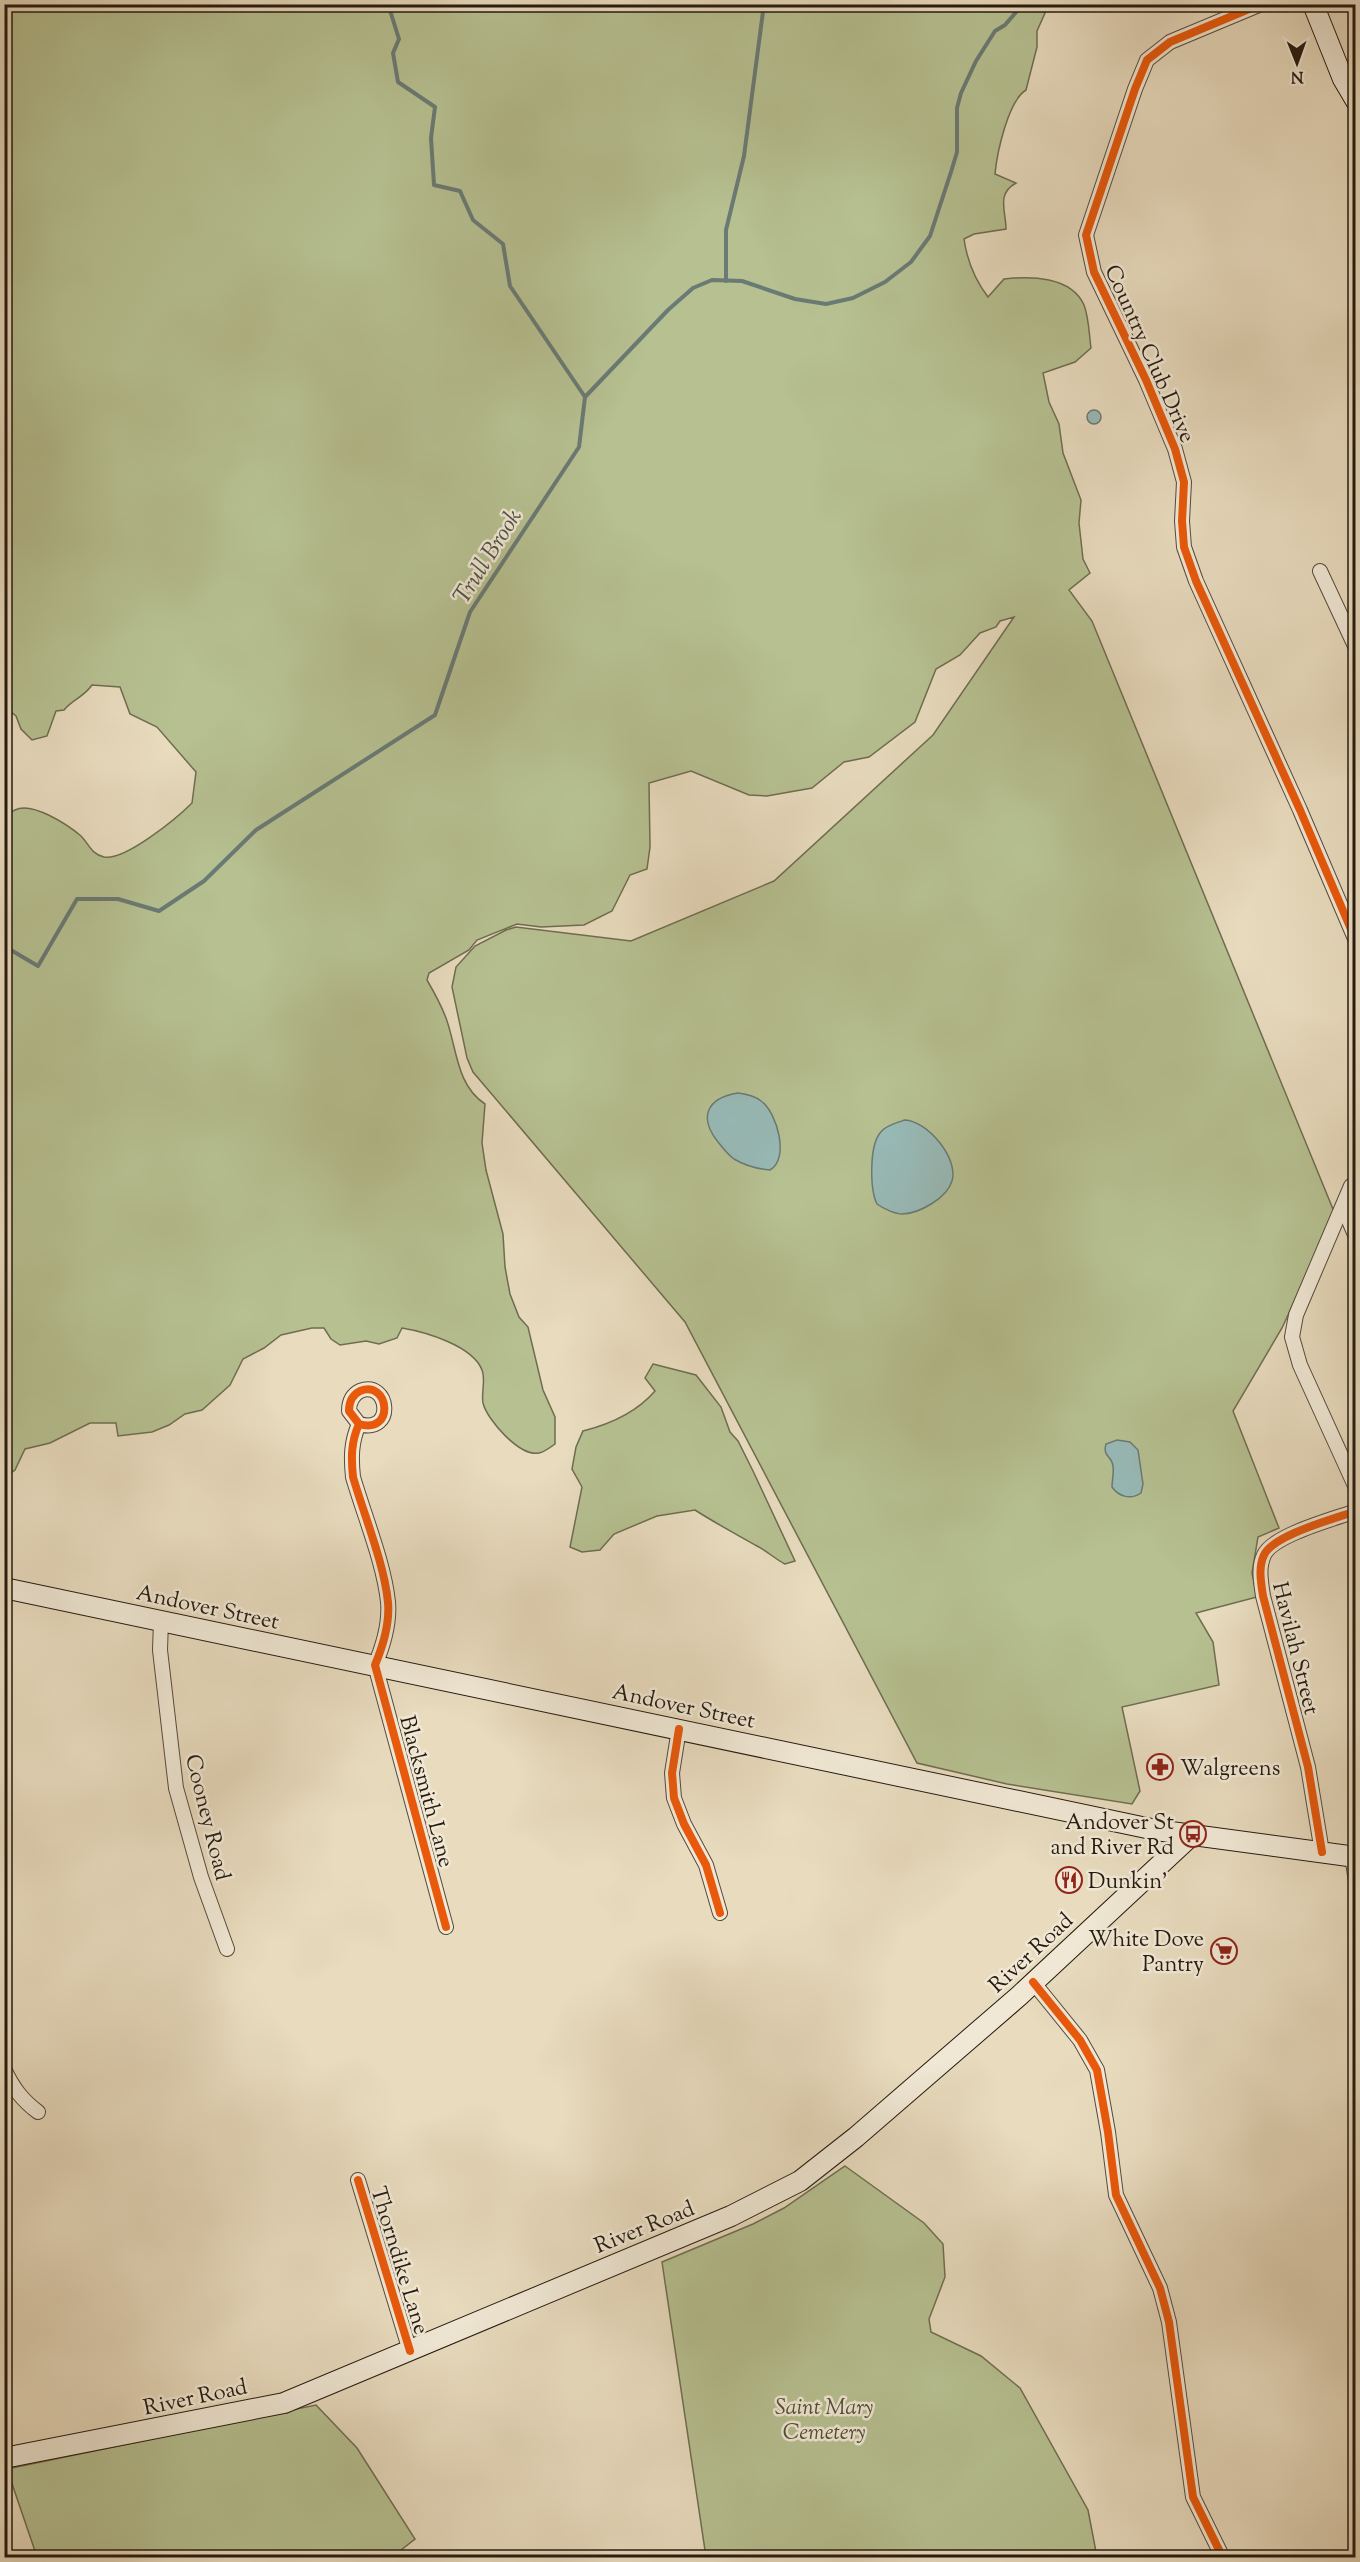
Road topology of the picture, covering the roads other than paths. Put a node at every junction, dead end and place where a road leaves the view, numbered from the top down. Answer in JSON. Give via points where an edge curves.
{"nodes":[{"id":1,"x":1261,"y":4,"type":"edge"},
{"id":2,"x":1313,"y":4,"type":"edge"},
{"id":3,"x":1356,"y":101,"type":"edge"},
{"id":4,"x":1320,"y":571,"type":"dead end"},
{"id":5,"x":1356,"y":648,"type":"edge"},
{"id":6,"x":1356,"y":941,"type":"edge"},
{"id":7,"x":1356,"y":1185,"type":"edge"},
{"id":8,"x":1343,"y":1207,"type":"junction"},
{"id":9,"x":1356,"y":1237,"type":"edge"},
{"id":10,"x":359,"y":1424,"type":"dead end"},
{"id":11,"x":1356,"y":1488,"type":"edge"},
{"id":12,"x":1356,"y":1511,"type":"edge"},
{"id":13,"x":4,"y":1588,"type":"edge"},
{"id":14,"x":161,"y":1621,"type":"junction"},
{"id":15,"x":375,"y":1665,"type":"junction"},
{"id":16,"x":680,"y":1729,"type":"junction"},
{"id":17,"x":1193,"y":1834,"type":"junction"},
{"id":18,"x":1322,"y":1852,"type":"junction"},
{"id":19,"x":1354,"y":1856,"type":"edge"},
{"id":20,"x":1356,"y":1881,"type":"edge"},
{"id":21,"x":720,"y":1913,"type":"dead end"},
{"id":22,"x":446,"y":1927,"type":"dead end"},
{"id":23,"x":227,"y":1950,"type":"dead end"},
{"id":24,"x":1033,"y":1982,"type":"junction"},
{"id":25,"x":4,"y":2069,"type":"edge"},
{"id":26,"x":38,"y":2112,"type":"dead end"},
{"id":27,"x":358,"y":2180,"type":"dead end"},
{"id":28,"x":410,"y":2351,"type":"junction"},
{"id":29,"x":4,"y":2458,"type":"edge"},
{"id":30,"x":1223,"y":2558,"type":"edge"}],
"edges":[{"from":1,"to":6,"type":"street","name":"Country Club Drive","via":[[1170,42],[1147,60],[1086,235],[1094,272],[1175,449],[1184,482],[1184,547],[1196,581]]},
{"from":2,"to":3,"type":"main road"},
{"from":4,"to":5,"type":"street"},
{"from":7,"to":8,"type":"street","via":[[1351,1186]]},
{"from":8,"to":9,"type":"street"},
{"from":8,"to":11,"type":"street","via":[[1296,1315],[1292,1337],[1300,1365]]},
{"from":10,"to":15,"type":"street","via":[[352,1451],[353,1477],[388,1603],[388,1620]]},
{"from":12,"to":18,"type":"street","name":"Havilah Street","via":[[1272,1544],[1263,1557],[1260,1575],[1308,1767]]},
{"from":13,"to":14,"type":"main road","name":"Andover Street"},
{"from":14,"to":15,"type":"main road","name":"Andover Street"},
{"from":14,"to":23,"type":"street","name":"Cooney Road","via":[[159,1650],[176,1788]]},
{"from":15,"to":16,"type":"main road","name":"Andover Street"},
{"from":15,"to":22,"type":"street","name":"Blacksmith Lane"},
{"from":16,"to":17,"type":"main road","name":"Andover Street","via":[[1156,1830]]},
{"from":16,"to":21,"type":"street","via":[[672,1773],[674,1798],[706,1865]]},
{"from":17,"to":18,"type":"main road","name":"Andover Street"},
{"from":17,"to":24,"type":"main road","name":"River Road"},
{"from":18,"to":19,"type":"main road","name":"Andover Street"},
{"from":19,"to":20,"type":"street"},
{"from":24,"to":28,"type":"main road","name":"River Road","via":[[800,2181],[731,2216]]},
{"from":24,"to":30,"type":"street","via":[[1080,2040],[1097,2070],[1116,2195],[1160,2288],[1167,2313],[1192,2497]]},
{"from":25,"to":26,"type":"street","via":[[12,2087]]},
{"from":27,"to":28,"type":"street","name":"Thorndike Lane"},
{"from":28,"to":29,"type":"main road","name":"River Road","via":[[284,2403]]}]}
